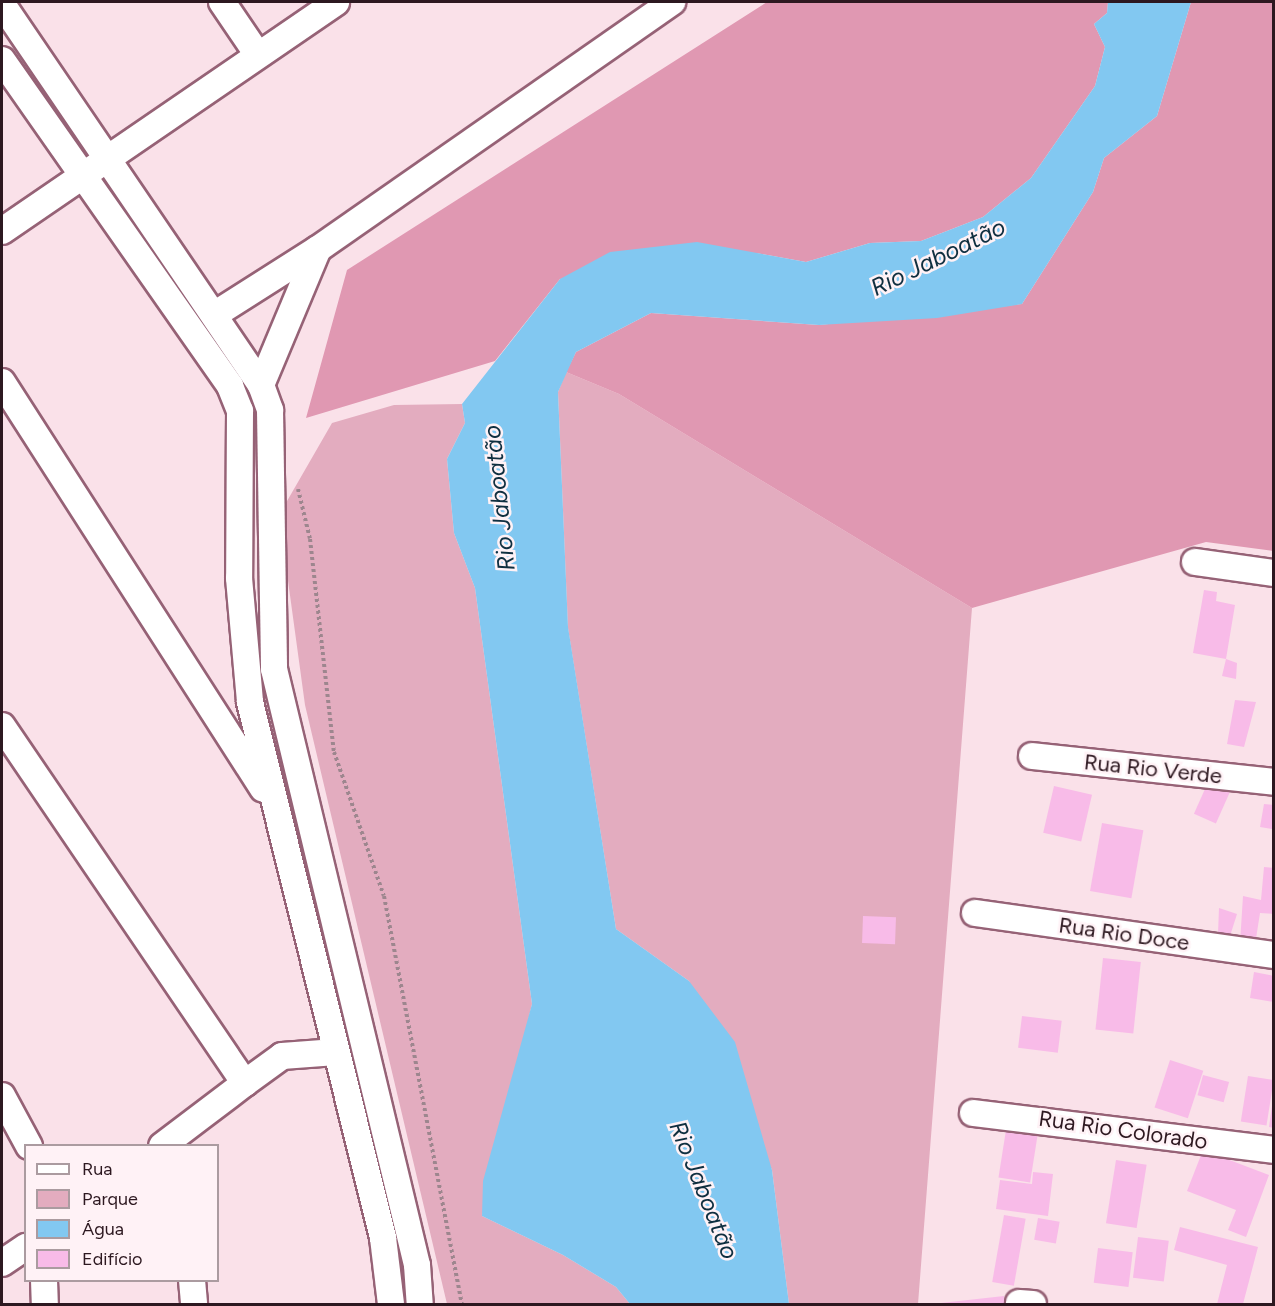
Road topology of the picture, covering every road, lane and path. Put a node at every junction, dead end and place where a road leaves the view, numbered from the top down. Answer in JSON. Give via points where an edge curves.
{"nodes":[{"id":1,"x":222,"y":2,"type":"edge"},
{"id":2,"x":336,"y":2,"type":"edge"},
{"id":3,"x":672,"y":2,"type":"edge"},
{"id":4,"x":2,"y":4,"type":"edge"},
{"id":5,"x":258,"y":55,"type":"junction"},
{"id":6,"x":2,"y":60,"type":"edge"},
{"id":7,"x":108,"y":158,"type":"junction"},
{"id":8,"x":81,"y":176,"type":"junction"},
{"id":9,"x":2,"y":231,"type":"edge"},
{"id":10,"x":318,"y":249,"type":"junction"},
{"id":11,"x":214,"y":315,"type":"junction"},
{"id":12,"x":2,"y":382,"type":"edge"},
{"id":13,"x":261,"y":385,"type":"junction"},
{"id":14,"x":297,"y":486,"type":"dead end"},
{"id":15,"x":1195,"y":562,"type":"dead end"},
{"id":16,"x":1274,"y":573,"type":"edge"},
{"id":17,"x":2,"y":726,"type":"edge"},
{"id":18,"x":1032,"y":756,"type":"dead end"},
{"id":19,"x":1274,"y":782,"type":"edge"},
{"id":20,"x":273,"y":804,"type":"junction"},
{"id":21,"x":975,"y":913,"type":"dead end"},
{"id":22,"x":1274,"y":955,"type":"edge"},
{"id":23,"x":336,"y":1052,"type":"junction"},
{"id":24,"x":245,"y":1083,"type":"junction"},
{"id":25,"x":2,"y":1096,"type":"edge"},
{"id":26,"x":973,"y":1113,"type":"dead end"},
{"id":27,"x":28,"y":1144,"type":"edge"},
{"id":28,"x":165,"y":1144,"type":"edge"},
{"id":29,"x":1274,"y":1150,"type":"edge"},
{"id":30,"x":24,"y":1248,"type":"edge"},
{"id":31,"x":2,"y":1263,"type":"edge"},
{"id":32,"x":44,"y":1282,"type":"edge"},
{"id":33,"x":192,"y":1282,"type":"edge"},
{"id":34,"x":45,"y":1305,"type":"edge"},
{"id":35,"x":195,"y":1305,"type":"edge"},
{"id":36,"x":391,"y":1305,"type":"edge"},
{"id":37,"x":420,"y":1305,"type":"edge"},
{"id":38,"x":462,"y":1305,"type":"edge"}],
"edges":[{"from":1,"to":5,"type":"street"},
{"from":2,"to":5,"type":"street"},
{"from":3,"to":10,"type":"street"},
{"from":4,"to":7,"type":"street"},
{"from":5,"to":7,"type":"street"},
{"from":6,"to":8,"type":"street"},
{"from":7,"to":8,"type":"street"},
{"from":7,"to":11,"type":"street"},
{"from":8,"to":9,"type":"street"},
{"from":8,"to":20,"type":"street","via":[[230,386],[240,411],[240,589],[250,702]]},
{"from":10,"to":11,"type":"street"},
{"from":10,"to":13,"type":"street"},
{"from":11,"to":13,"type":"street"},
{"from":12,"to":20,"type":"street"},
{"from":13,"to":37,"type":"street","via":[[270,410],[274,669],[417,1265]]},
{"from":14,"to":38,"type":"path","via":[[310,539],[334,752],[384,896]]},
{"from":15,"to":16,"type":"street"},
{"from":17,"to":24,"type":"street"},
{"from":18,"to":19,"type":"street","name":"Rua Rio Verde"},
{"from":20,"to":23,"type":"street"},
{"from":21,"to":22,"type":"street","name":"Rua Rio Doce"},
{"from":23,"to":24,"type":"street","via":[[282,1056]]},
{"from":23,"to":36,"type":"street","via":[[383,1238]]},
{"from":24,"to":28,"type":"street"},
{"from":25,"to":27,"type":"street"},
{"from":26,"to":29,"type":"street","name":"Rua Rio Colorado"},
{"from":30,"to":31,"type":"street"},
{"from":32,"to":34,"type":"street"},
{"from":33,"to":35,"type":"street"}]}
